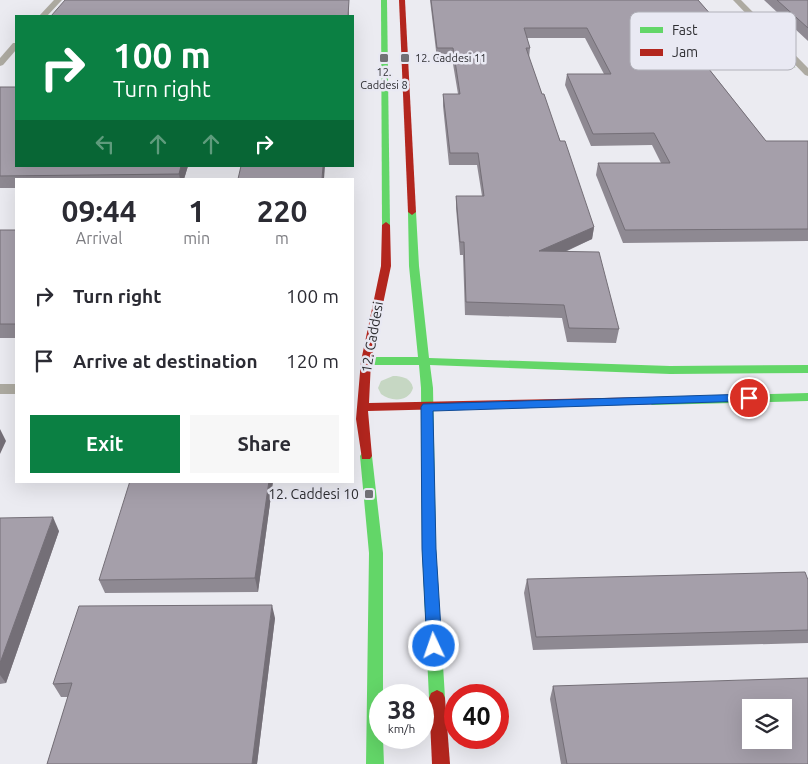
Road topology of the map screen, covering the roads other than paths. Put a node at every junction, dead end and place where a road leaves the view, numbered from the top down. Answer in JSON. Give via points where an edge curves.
{"nodes":[{"id":1,"x":58,"y":0,"type":"edge"},
{"id":2,"x":384,"y":0,"type":"edge"},
{"id":3,"x":402,"y":0,"type":"edge"},
{"id":4,"x":737,"y":0,"type":"edge"},
{"id":5,"x":749,"y":12,"type":"edge"},
{"id":6,"x":44,"y":15,"type":"edge"},
{"id":7,"x":15,"y":46,"type":"edge"},
{"id":8,"x":796,"y":61,"type":"edge"},
{"id":9,"x":0,"y":63,"type":"edge"},
{"id":10,"x":808,"y":73,"type":"edge"},
{"id":11,"x":424,"y":361,"type":"junction"},
{"id":12,"x":359,"y":362,"type":"edge"},
{"id":13,"x":808,"y":369,"type":"edge"},
{"id":14,"x":0,"y":389,"type":"edge"},
{"id":15,"x":15,"y":389,"type":"edge"},
{"id":16,"x":808,"y":397,"type":"edge"},
{"id":17,"x":358,"y":406,"type":"edge"},
{"id":18,"x":427,"y":407,"type":"junction"},
{"id":19,"x":375,"y":764,"type":"edge"},
{"id":20,"x":441,"y":764,"type":"edge"}],
"edges":[{"from":1,"to":6,"type":"street"},
{"from":2,"to":12,"type":"street","name":"12. Caddesi","via":[[386,266]]},
{"from":3,"to":11,"type":"street","via":[[414,266]]},
{"from":4,"to":5,"type":"street"},
{"from":7,"to":9,"type":"street"},
{"from":8,"to":10,"type":"street"},
{"from":11,"to":12,"type":"street"},
{"from":11,"to":13,"type":"street","via":[[670,370]]},
{"from":11,"to":18,"type":"street"},
{"from":12,"to":17,"type":"street","name":"12. Caddesi"},
{"from":14,"to":15,"type":"street"},
{"from":16,"to":18,"type":"street"},
{"from":17,"to":18,"type":"street"},
{"from":17,"to":19,"type":"street","name":"12. Caddesi","via":[[376,553]]},
{"from":18,"to":20,"type":"street","via":[[429,549]]}]}
